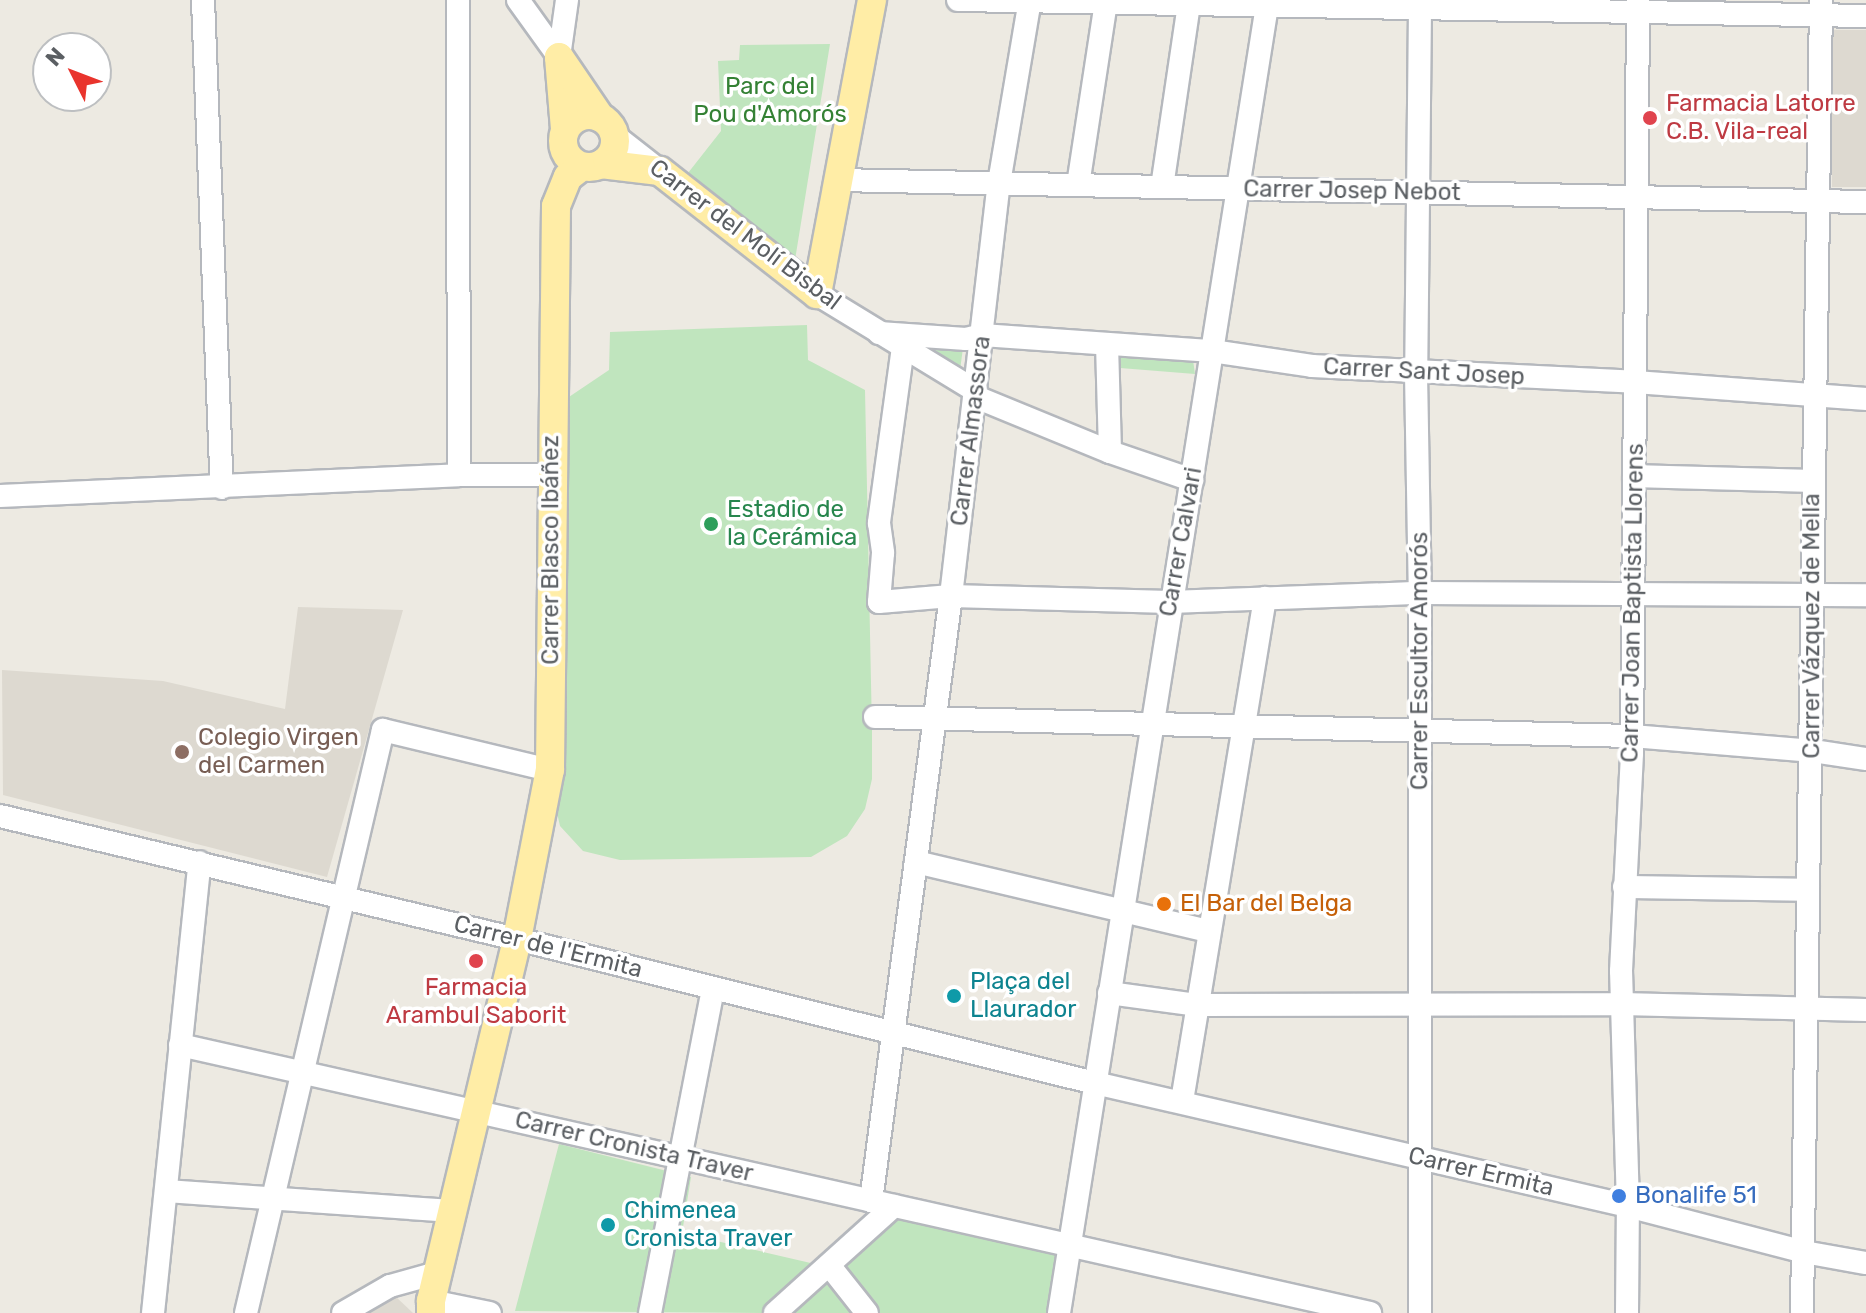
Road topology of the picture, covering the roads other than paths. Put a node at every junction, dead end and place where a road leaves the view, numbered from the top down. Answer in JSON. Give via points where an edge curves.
{"nodes":[{"id":1,"x":203,"y":0,"type":"edge"},
{"id":2,"x":458,"y":0,"type":"edge"},
{"id":3,"x":518,"y":0,"type":"edge"},
{"id":4,"x":567,"y":0,"type":"edge"},
{"id":5,"x":872,"y":0,"type":"edge"},
{"id":6,"x":958,"y":0,"type":"edge"},
{"id":7,"x":1030,"y":1,"type":"edge"},
{"id":8,"x":1106,"y":3,"type":"junction"},
{"id":9,"x":1268,"y":3,"type":"edge"},
{"id":10,"x":1189,"y":4,"type":"junction"},
{"id":11,"x":1638,"y":6,"type":"edge"},
{"id":12,"x":1420,"y":8,"type":"junction"},
{"id":13,"x":1821,"y":8,"type":"edge"},
{"id":14,"x":1866,"y":16,"type":"edge"},
{"id":15,"x":559,"y":57,"type":"junction"},
{"id":16,"x":607,"y":126,"type":"junction"},
{"id":17,"x":565,"y":129,"type":"junction"},
{"id":18,"x":591,"y":166,"type":"junction"},
{"id":19,"x":660,"y":171,"type":"junction"},
{"id":20,"x":838,"y":180,"type":"junction"},
{"id":21,"x":999,"y":183,"type":"junction"},
{"id":22,"x":1078,"y":185,"type":"junction"},
{"id":23,"x":1162,"y":187,"type":"junction"},
{"id":24,"x":1238,"y":188,"type":"junction"},
{"id":25,"x":1420,"y":193,"type":"junction"},
{"id":26,"x":1637,"y":197,"type":"junction"},
{"id":27,"x":1820,"y":201,"type":"junction"},
{"id":28,"x":1866,"y":202,"type":"edge"},
{"id":29,"x":817,"y":294,"type":"junction"},
{"id":30,"x":879,"y":333,"type":"junction"},
{"id":31,"x":982,"y":335,"type":"junction"},
{"id":32,"x":1107,"y":344,"type":"junction"},
{"id":33,"x":903,"y":347,"type":"junction"},
{"id":34,"x":1212,"y":351,"type":"junction"},
{"id":35,"x":1416,"y":373,"type":"junction"},
{"id":36,"x":1635,"y":382,"type":"junction"},
{"id":37,"x":976,"y":394,"type":"junction"},
{"id":38,"x":1813,"y":396,"type":"junction"},
{"id":39,"x":1866,"y":399,"type":"edge"},
{"id":40,"x":1110,"y":452,"type":"junction"},
{"id":41,"x":459,"y":475,"type":"junction"},
{"id":42,"x":551,"y":475,"type":"junction"},
{"id":43,"x":1634,"y":476,"type":"junction"},
{"id":44,"x":1192,"y":480,"type":"junction"},
{"id":45,"x":1812,"y":481,"type":"junction"},
{"id":46,"x":222,"y":488,"type":"junction"},
{"id":47,"x":0,"y":496,"type":"edge"},
{"id":48,"x":1633,"y":592,"type":"junction"},
{"id":49,"x":1420,"y":593,"type":"junction"},
{"id":50,"x":1866,"y":595,"type":"edge"},
{"id":51,"x":951,"y":596,"type":"junction"},
{"id":52,"x":1812,"y":596,"type":"junction"},
{"id":53,"x":1265,"y":598,"type":"junction"},
{"id":54,"x":1170,"y":602,"type":"junction"},
{"id":55,"x":875,"y":717,"type":"dead end"},
{"id":56,"x":936,"y":717,"type":"junction"},
{"id":57,"x":1152,"y":722,"type":"junction"},
{"id":58,"x":1244,"y":728,"type":"junction"},
{"id":59,"x":1420,"y":730,"type":"junction"},
{"id":60,"x":1632,"y":736,"type":"junction"},
{"id":61,"x":1866,"y":744,"type":"edge"},
{"id":62,"x":1813,"y":751,"type":"junction"},
{"id":63,"x":1866,"y":759,"type":"edge"},
{"id":64,"x":550,"y":770,"type":"junction"},
{"id":65,"x":0,"y":816,"type":"edge"},
{"id":66,"x":200,"y":862,"type":"junction"},
{"id":67,"x":916,"y":862,"type":"junction"},
{"id":68,"x":1624,"y":887,"type":"junction"},
{"id":69,"x":1808,"y":890,"type":"junction"},
{"id":70,"x":344,"y":898,"type":"junction"},
{"id":71,"x":1122,"y":910,"type":"junction"},
{"id":72,"x":1208,"y":931,"type":"junction"},
{"id":73,"x":517,"y":939,"type":"junction"},
{"id":74,"x":713,"y":988,"type":"junction"},
{"id":75,"x":1109,"y":993,"type":"junction"},
{"id":76,"x":1622,"y":1004,"type":"junction"},
{"id":77,"x":1198,"y":1005,"type":"junction"},
{"id":78,"x":1420,"y":1006,"type":"junction"},
{"id":79,"x":1808,"y":1010,"type":"junction"},
{"id":80,"x":1866,"y":1010,"type":"edge"},
{"id":81,"x":894,"y":1033,"type":"junction"},
{"id":82,"x":180,"y":1045,"type":"junction"},
{"id":83,"x":302,"y":1073,"type":"junction"},
{"id":84,"x":1095,"y":1083,"type":"junction"},
{"id":85,"x":1182,"y":1101,"type":"junction"},
{"id":86,"x":476,"y":1112,"type":"junction"},
{"id":87,"x":680,"y":1157,"type":"junction"},
{"id":88,"x":1420,"y":1159,"type":"junction"},
{"id":89,"x":166,"y":1191,"type":"junction"},
{"id":90,"x":273,"y":1196,"type":"junction"},
{"id":91,"x":871,"y":1201,"type":"junction"},
{"id":92,"x":894,"y":1206,"type":"junction"},
{"id":93,"x":1628,"y":1206,"type":"junction"},
{"id":94,"x":452,"y":1211,"type":"junction"},
{"id":95,"x":1070,"y":1245,"type":"junction"},
{"id":96,"x":1804,"y":1252,"type":"junction"},
{"id":97,"x":1866,"y":1263,"type":"edge"},
{"id":98,"x":829,"y":1265,"type":"junction"},
{"id":99,"x":437,"y":1273,"type":"junction"},
{"id":100,"x":431,"y":1307,"type":"edge"},
{"id":101,"x":153,"y":1313,"type":"edge"},
{"id":102,"x":246,"y":1313,"type":"edge"},
{"id":103,"x":343,"y":1313,"type":"edge"},
{"id":104,"x":490,"y":1313,"type":"edge"},
{"id":105,"x":650,"y":1313,"type":"edge"},
{"id":106,"x":775,"y":1313,"type":"edge"},
{"id":107,"x":867,"y":1313,"type":"edge"},
{"id":108,"x":1059,"y":1313,"type":"edge"},
{"id":109,"x":1370,"y":1313,"type":"edge"},
{"id":110,"x":1420,"y":1313,"type":"edge"},
{"id":111,"x":1627,"y":1313,"type":"edge"},
{"id":112,"x":1802,"y":1313,"type":"edge"}],
"edges":[{"from":1,"to":46,"type":"street"},
{"from":2,"to":41,"type":"street"},
{"from":3,"to":15,"type":"street","name":"Carrer del Molí Bisbal"},
{"from":4,"to":15,"type":"street"},
{"from":5,"to":20,"type":"main road"},
{"from":6,"to":7,"type":"street"},
{"from":7,"to":8,"type":"street"},
{"from":7,"to":21,"type":"street","name":"Carrer Almassora"},
{"from":8,"to":10,"type":"street"},
{"from":8,"to":22,"type":"street"},
{"from":9,"to":10,"type":"street"},
{"from":9,"to":12,"type":"street"},
{"from":9,"to":24,"type":"street","name":"Carrer Calvari"},
{"from":10,"to":23,"type":"street"},
{"from":11,"to":12,"type":"street"},
{"from":11,"to":13,"type":"street"},
{"from":11,"to":26,"type":"street","name":"Carrer Joan Baptista Llorens"},
{"from":12,"to":25,"type":"street","name":"Carrer Escultor Amorós"},
{"from":13,"to":14,"type":"street"},
{"from":13,"to":27,"type":"street","name":"Carrer Vázquez de Mella"},
{"from":15,"to":16,"type":"main road","name":"Carrer del Molí Bisbal"},
{"from":15,"to":17,"type":"main road"},
{"from":16,"to":17,"type":"main road","via":[[577,118]]},
{"from":16,"to":18,"type":"main road","via":[[613,151]]},
{"from":16,"to":19,"type":"street","name":"Carrer del Molí Bisbal"},
{"from":17,"to":18,"type":"main road","via":[[564,152]]},
{"from":18,"to":19,"type":"main road"},
{"from":18,"to":42,"type":"main road","name":"Carrer Blasco Ibáñez","via":[[568,177],[556,206]]},
{"from":19,"to":29,"type":"main road","name":"Carrer del Molí Bisbal"},
{"from":20,"to":21,"type":"street","name":"Carrer Josep Nebot"},
{"from":20,"to":29,"type":"main road"},
{"from":21,"to":22,"type":"street","name":"Carrer Josep Nebot"},
{"from":21,"to":31,"type":"street","name":"Carrer Almassora"},
{"from":22,"to":23,"type":"street","name":"Carrer Josep Nebot"},
{"from":23,"to":24,"type":"street","name":"Carrer Josep Nebot"},
{"from":24,"to":25,"type":"street","name":"Carrer Josep Nebot"},
{"from":24,"to":34,"type":"street","name":"Carrer Calvari"},
{"from":25,"to":26,"type":"street","name":"Carrer Josep Nebot"},
{"from":25,"to":35,"type":"street","name":"Carrer Escultor Amorós"},
{"from":26,"to":27,"type":"street","name":"Carrer Josep Nebot"},
{"from":26,"to":36,"type":"street","name":"Carrer Joan Baptista Llorens"},
{"from":27,"to":28,"type":"street","name":"Carrer Josep Nebot"},
{"from":27,"to":38,"type":"street","name":"Carrer Vázquez de Mella"},
{"from":29,"to":30,"type":"street","name":"Carrer del Molí Bisbal"},
{"from":30,"to":31,"type":"street","name":"Carrer Sant Josep","via":[[966,339]]},
{"from":30,"to":33,"type":"street","name":"Carrer del Molí Bisbal"},
{"from":31,"to":32,"type":"street","name":"Carrer Sant Josep"},
{"from":31,"to":37,"type":"street","name":"Carrer Almassora"},
{"from":32,"to":34,"type":"street","name":"Carrer Sant Josep"},
{"from":32,"to":40,"type":"street"},
{"from":33,"to":37,"type":"street","name":"Carrer del Molí Bisbal"},
{"from":33,"to":51,"type":"street","via":[[879,523],[879,602]]},
{"from":34,"to":35,"type":"street","name":"Carrer Sant Josep","via":[[1312,366]]},
{"from":34,"to":44,"type":"street","name":"Carrer Calvari"},
{"from":35,"to":36,"type":"street","name":"Carrer Sant Josep"},
{"from":35,"to":49,"type":"street","name":"Carrer Escultor Amorós"},
{"from":36,"to":38,"type":"street","name":"Carrer Sant Josep"},
{"from":36,"to":43,"type":"street","name":"Carrer Joan Baptista Llorens"},
{"from":37,"to":40,"type":"street","name":"Carrer del Molí Bisbal"},
{"from":37,"to":51,"type":"street","name":"Carrer Almassora"},
{"from":38,"to":39,"type":"street","name":"Carrer Sant Josep"},
{"from":38,"to":45,"type":"street","name":"Carrer Vázquez de Mella"},
{"from":40,"to":44,"type":"street","name":"Carrer del Molí Bisbal"},
{"from":41,"to":42,"type":"street"},
{"from":41,"to":46,"type":"street"},
{"from":42,"to":64,"type":"main road","name":"Carrer Blasco Ibáñez"},
{"from":43,"to":45,"type":"street"},
{"from":43,"to":48,"type":"street","name":"Carrer Joan Baptista Llorens"},
{"from":44,"to":54,"type":"street","name":"Carrer Calvari"},
{"from":45,"to":52,"type":"street","name":"Carrer Vázquez de Mella"},
{"from":46,"to":47,"type":"street"},
{"from":48,"to":49,"type":"street"},
{"from":48,"to":52,"type":"street"},
{"from":48,"to":60,"type":"street","name":"Carrer Joan Baptista Llorens"},
{"from":49,"to":53,"type":"street"},
{"from":49,"to":59,"type":"street","name":"Carrer Escultor Amorós"},
{"from":50,"to":52,"type":"street"},
{"from":51,"to":54,"type":"street"},
{"from":51,"to":56,"type":"street","name":"Carrer Almassora"},
{"from":52,"to":62,"type":"street","name":"Carrer Vázquez de Mella"},
{"from":53,"to":54,"type":"street"},
{"from":53,"to":58,"type":"street"},
{"from":54,"to":57,"type":"street","name":"Carrer Calvari"},
{"from":55,"to":56,"type":"street"},
{"from":56,"to":57,"type":"street"},
{"from":56,"to":67,"type":"street","name":"Carrer Almassora"},
{"from":57,"to":58,"type":"street"},
{"from":57,"to":71,"type":"street","name":"Carrer Calvari"},
{"from":58,"to":59,"type":"street"},
{"from":58,"to":72,"type":"street"},
{"from":59,"to":60,"type":"street"},
{"from":59,"to":78,"type":"street","name":"Carrer Escultor Amorós"},
{"from":60,"to":62,"type":"street"},
{"from":60,"to":68,"type":"street","name":"Carrer Joan Baptista Llorens"},
{"from":61,"to":62,"type":"street"},
{"from":62,"to":63,"type":"street"},
{"from":62,"to":69,"type":"street","name":"Carrer Vázquez de Mella"},
{"from":64,"to":70,"type":"street","via":[[383,730]]},
{"from":64,"to":73,"type":"main road","name":"Carrer Blasco Ibáñez"},
{"from":65,"to":66,"type":"street","name":"Carrer de l'Ermita"},
{"from":66,"to":70,"type":"street","name":"Carrer de l'Ermita"},
{"from":66,"to":82,"type":"street"},
{"from":67,"to":71,"type":"street"},
{"from":67,"to":81,"type":"street"},
{"from":68,"to":69,"type":"street"},
{"from":68,"to":76,"type":"street","name":"Carrer Joan Baptista Llorens"},
{"from":69,"to":79,"type":"street","name":"Carrer Vázquez de Mella"},
{"from":70,"to":73,"type":"street","name":"Carrer de l'Ermita"},
{"from":70,"to":83,"type":"street"},
{"from":71,"to":72,"type":"street"},
{"from":71,"to":75,"type":"street","name":"Carrer Calvari"},
{"from":72,"to":77,"type":"street"},
{"from":73,"to":74,"type":"street","name":"Carrer de l'Ermita"},
{"from":73,"to":86,"type":"main road","name":"Carrer Blasco Ibáñez"},
{"from":74,"to":81,"type":"street","name":"Carrer de l'Ermita"},
{"from":74,"to":87,"type":"street"},
{"from":75,"to":77,"type":"street"},
{"from":75,"to":84,"type":"street","name":"Carrer Calvari"},
{"from":76,"to":78,"type":"street"},
{"from":76,"to":79,"type":"street"},
{"from":76,"to":93,"type":"street","name":"Carrer Joan Baptista Llorens"},
{"from":77,"to":78,"type":"street"},
{"from":77,"to":85,"type":"street"},
{"from":78,"to":88,"type":"street","name":"Carrer Escultor Amorós"},
{"from":79,"to":80,"type":"street"},
{"from":79,"to":96,"type":"street","name":"Carrer Vázquez de Mella"},
{"from":81,"to":84,"type":"street","name":"Carrer de l'Ermita"},
{"from":81,"to":91,"type":"street"},
{"from":82,"to":83,"type":"street","name":"Carrer Cronista Traver"},
{"from":82,"to":89,"type":"street"},
{"from":83,"to":86,"type":"street","name":"Carrer Cronista Traver"},
{"from":83,"to":90,"type":"street"},
{"from":84,"to":85,"type":"street","name":"Carrer Ermita"},
{"from":84,"to":95,"type":"street","name":"Carrer Calvari"},
{"from":85,"to":88,"type":"street","name":"Carrer Ermita"},
{"from":86,"to":87,"type":"street","name":"Carrer Cronista Traver"},
{"from":86,"to":94,"type":"main road","name":"Carrer Blasco Ibáñez"},
{"from":87,"to":91,"type":"street","name":"Carrer Cronista Traver"},
{"from":87,"to":105,"type":"street"},
{"from":88,"to":93,"type":"street","name":"Carrer Ermita"},
{"from":88,"to":110,"type":"street","name":"Carrer Escultor Amorós"},
{"from":89,"to":90,"type":"street"},
{"from":89,"to":101,"type":"street"},
{"from":90,"to":94,"type":"street"},
{"from":90,"to":102,"type":"street"},
{"from":91,"to":92,"type":"street","name":"Carrer Cronista Traver"},
{"from":92,"to":95,"type":"street","name":"Carrer Cronista Traver"},
{"from":92,"to":98,"type":"street"},
{"from":93,"to":96,"type":"street","name":"Carrer Ermita"},
{"from":93,"to":111,"type":"street","name":"Carrer Joan Baptista Llorens"},
{"from":94,"to":99,"type":"main road","name":"Carrer Blasco Ibáñez"},
{"from":95,"to":108,"type":"street","name":"Carrer Calvari"},
{"from":95,"to":109,"type":"street","name":"Carrer Cronista Traver"},
{"from":96,"to":97,"type":"street","name":"Carrer Ermita"},
{"from":96,"to":112,"type":"street","name":"Carrer Vázquez de Mella"},
{"from":98,"to":106,"type":"street"},
{"from":98,"to":107,"type":"street"},
{"from":99,"to":100,"type":"main road","name":"Carrer Blasco Ibáñez"},
{"from":99,"to":103,"type":"street","via":[[390,1286]]},
{"from":100,"to":104,"type":"street"}]}
